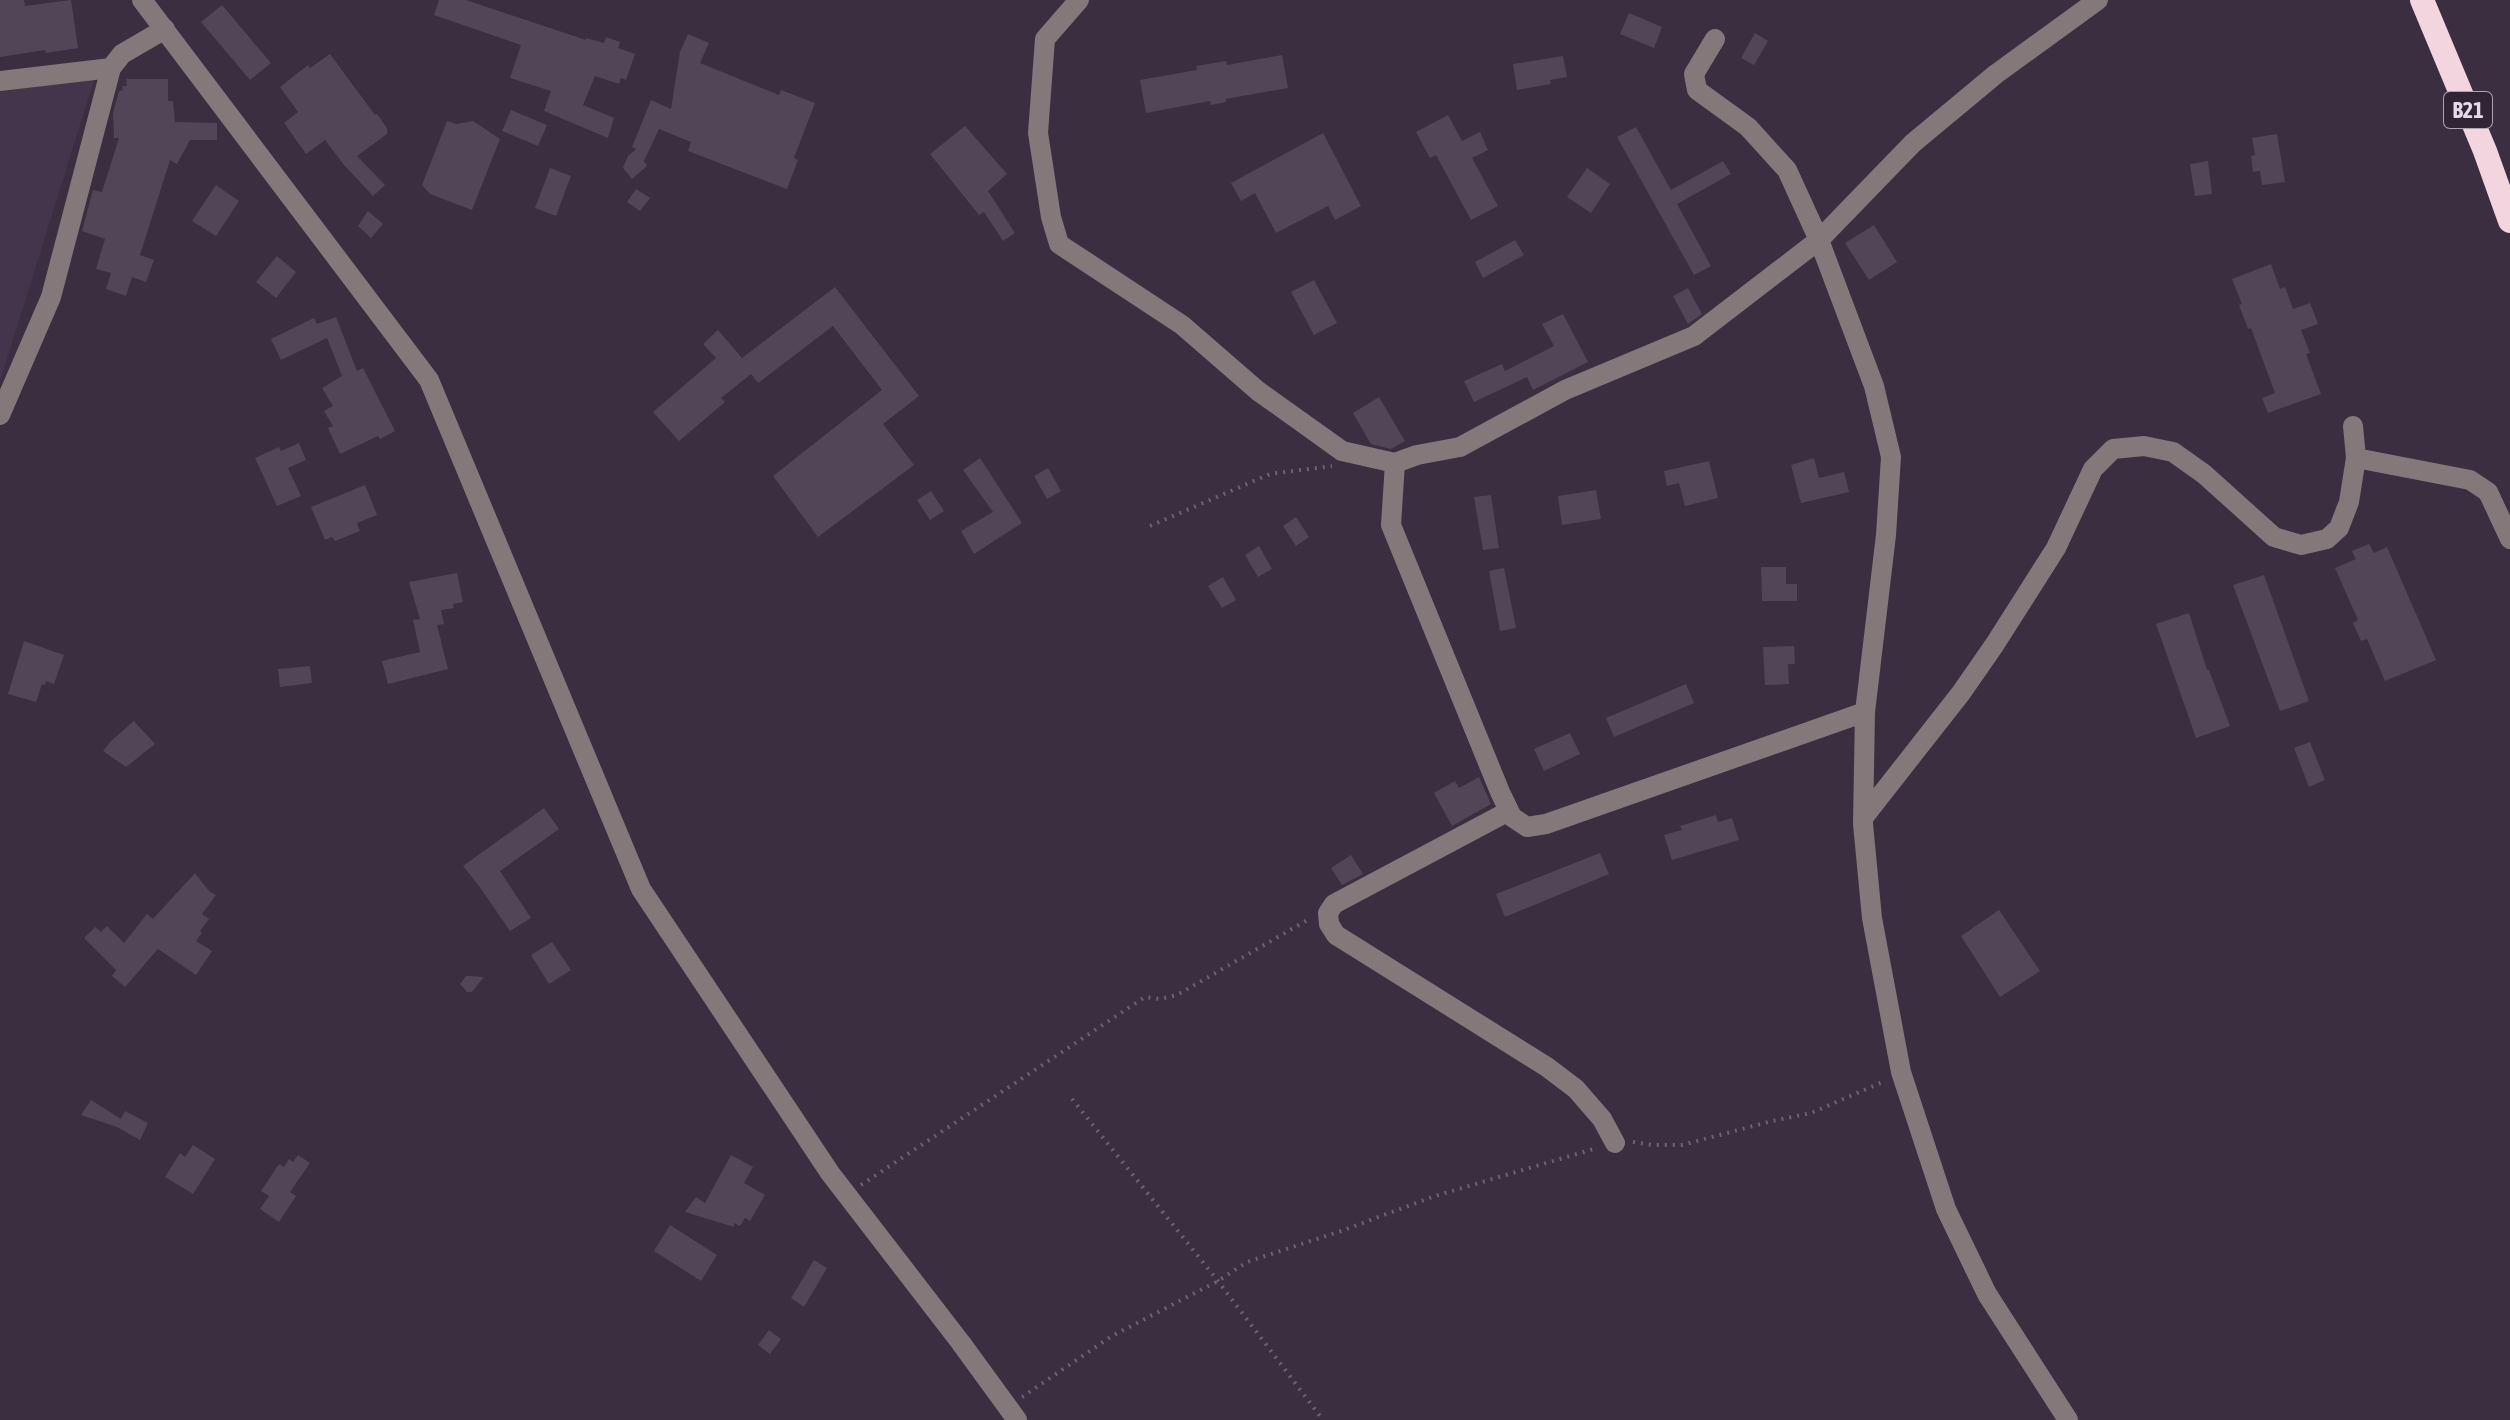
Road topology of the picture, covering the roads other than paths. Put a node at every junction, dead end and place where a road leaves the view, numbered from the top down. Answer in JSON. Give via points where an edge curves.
{"nodes":[{"id":1,"x":142,"y":0,"type":"edge"},
{"id":2,"x":1079,"y":0,"type":"edge"},
{"id":3,"x":2098,"y":0,"type":"edge"},
{"id":4,"x":2422,"y":0,"type":"edge"},
{"id":5,"x":165,"y":29,"type":"junction"},
{"id":6,"x":1715,"y":39,"type":"dead end"},
{"id":7,"x":111,"y":68,"type":"junction"},
{"id":8,"x":0,"y":81,"type":"edge"},
{"id":9,"x":2510,"y":221,"type":"edge"},
{"id":10,"x":1819,"y":240,"type":"junction"},
{"id":11,"x":0,"y":415,"type":"edge"},
{"id":12,"x":2353,"y":426,"type":"dead end"},
{"id":13,"x":2356,"y":458,"type":"junction"},
{"id":14,"x":1395,"y":463,"type":"junction"},
{"id":15,"x":2510,"y":539,"type":"edge"},
{"id":16,"x":1865,"y":712,"type":"junction"},
{"id":17,"x":1509,"y":811,"type":"junction"},
{"id":18,"x":1863,"y":818,"type":"junction"},
{"id":19,"x":1615,"y":1143,"type":"road end"},
{"id":20,"x":1012,"y":1413,"type":"edge"},
{"id":21,"x":2068,"y":1420,"type":"edge"}],
"edges":[{"from":1,"to":5,"type":"street"},
{"from":2,"to":14,"type":"street","via":[[1045,39],[1038,133],[1059,244],[1182,325],[1258,391],[1342,451]]},
{"from":3,"to":10,"type":"street","via":[[1913,143]]},
{"from":4,"to":9,"type":"highway","number":"B21"},
{"from":5,"to":7,"type":"street","via":[[122,54]]},
{"from":5,"to":20,"type":"street","via":[[429,380],[641,889],[830,1173]]},
{"from":6,"to":10,"type":"street","via":[[1694,74],[1697,90],[1748,127],[1787,170]]},
{"from":7,"to":8,"type":"street"},
{"from":7,"to":11,"type":"street","via":[[51,297]]},
{"from":10,"to":14,"type":"street","via":[[1694,336],[1565,390],[1460,447]]},
{"from":10,"to":16,"type":"street","via":[[1874,386],[1891,457]]},
{"from":12,"to":13,"type":"street"},
{"from":13,"to":15,"type":"street","via":[[2470,480],[2488,492]]},
{"from":13,"to":18,"type":"street","via":[[2339,528],[2327,539],[2301,545],[2274,537],[2173,452],[2144,446],[2113,449],[2093,469],[2056,548],[1995,644]]},
{"from":14,"to":17,"type":"street","via":[[1391,525]]},
{"from":16,"to":17,"type":"street","via":[[1546,824],[1527,827]]},
{"from":16,"to":18,"type":"street"},
{"from":17,"to":19,"type":"street","via":[[1334,904],[1329,924],[1336,935],[1515,1045],[1576,1089]]},
{"from":18,"to":21,"type":"street","via":[[1872,918],[1901,1072],[1946,1209],[1987,1294]]}]}
